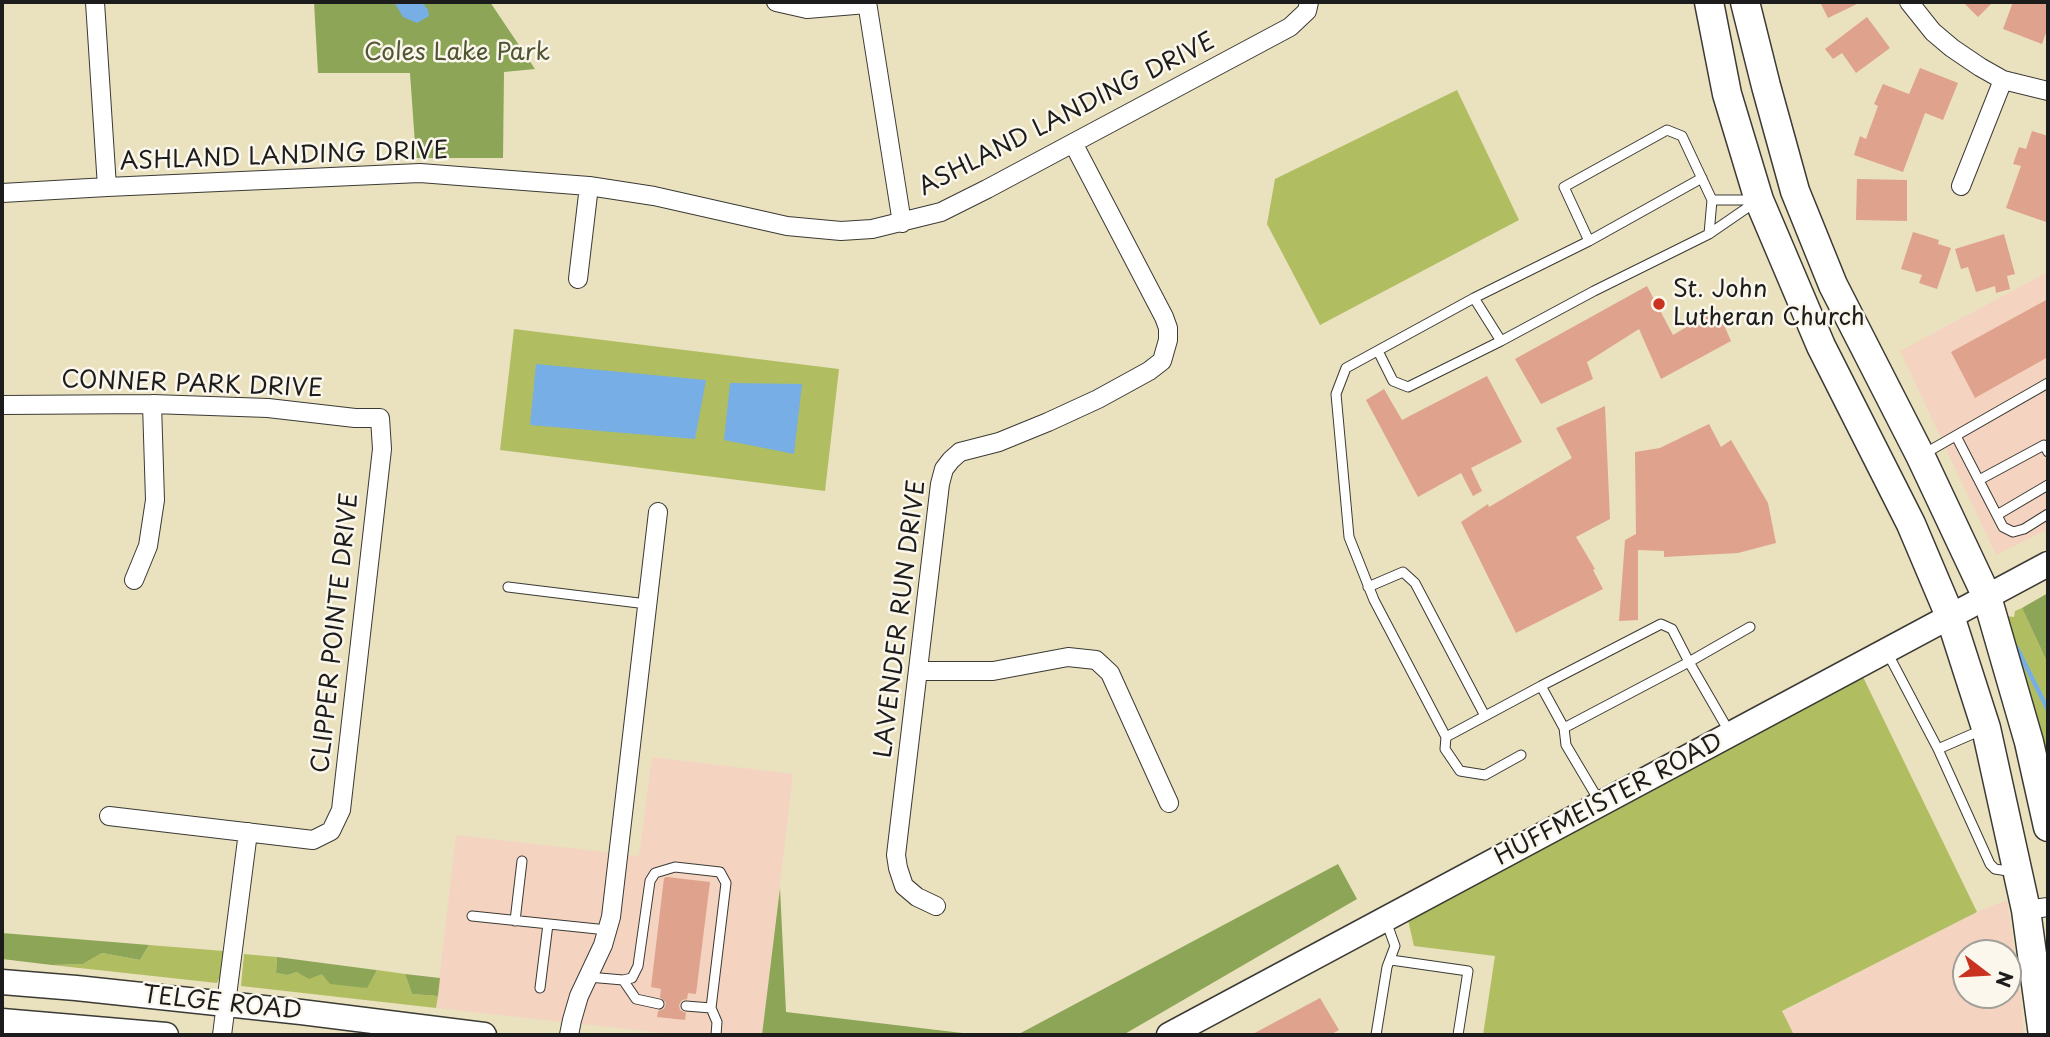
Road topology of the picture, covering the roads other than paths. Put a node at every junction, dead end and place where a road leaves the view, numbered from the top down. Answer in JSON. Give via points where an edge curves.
{"nodes":[{"id":1,"x":95,"y":2,"type":"edge"},
{"id":2,"x":776,"y":2,"type":"edge"},
{"id":3,"x":1709,"y":2,"type":"edge"},
{"id":4,"x":1745,"y":2,"type":"edge"},
{"id":5,"x":1909,"y":2,"type":"edge"},
{"id":6,"x":867,"y":3,"type":"edge"},
{"id":7,"x":1308,"y":6,"type":"edge"},
{"id":8,"x":2003,"y":80,"type":"junction"},
{"id":9,"x":2048,"y":90,"type":"edge"},
{"id":10,"x":1073,"y":143,"type":"junction"},
{"id":11,"x":1702,"y":178,"type":"junction"},
{"id":12,"x":589,"y":186,"type":"junction"},
{"id":13,"x":1961,"y":186,"type":"dead end"},
{"id":14,"x":107,"y":187,"type":"junction"},
{"id":15,"x":1795,"y":191,"type":"junction"},
{"id":16,"x":2,"y":193,"type":"edge"},
{"id":17,"x":1712,"y":200,"type":"junction"},
{"id":18,"x":1759,"y":200,"type":"junction"},
{"id":19,"x":902,"y":223,"type":"junction"},
{"id":20,"x":1709,"y":234,"type":"junction"},
{"id":21,"x":1589,"y":241,"type":"junction"},
{"id":22,"x":578,"y":279,"type":"dead end"},
{"id":23,"x":1474,"y":298,"type":"junction"},
{"id":24,"x":1501,"y":341,"type":"junction"},
{"id":25,"x":1378,"y":351,"type":"junction"},
{"id":26,"x":2048,"y":383,"type":"edge"},
{"id":27,"x":152,"y":404,"type":"junction"},
{"id":28,"x":2,"y":405,"type":"edge"},
{"id":29,"x":380,"y":418,"type":"joint"},
{"id":30,"x":1956,"y":436,"type":"junction"},
{"id":31,"x":2048,"y":452,"type":"edge"},
{"id":32,"x":1920,"y":455,"type":"junction"},
{"id":33,"x":1979,"y":480,"type":"junction"},
{"id":34,"x":2048,"y":485,"type":"edge"},
{"id":35,"x":658,"y":512,"type":"dead end"},
{"id":36,"x":2048,"y":514,"type":"edge"},
{"id":37,"x":1997,"y":515,"type":"junction"},
{"id":38,"x":2048,"y":564,"type":"edge"},
{"id":39,"x":134,"y":580,"type":"dead end"},
{"id":40,"x":508,"y":587,"type":"dead end"},
{"id":41,"x":1368,"y":587,"type":"junction"},
{"id":42,"x":1987,"y":597,"type":"junction"},
{"id":43,"x":647,"y":604,"type":"junction"},
{"id":44,"x":1950,"y":615,"type":"junction"},
{"id":45,"x":1750,"y":627,"type":"dead end"},
{"id":46,"x":1886,"y":650,"type":"junction"},
{"id":47,"x":1689,"y":662,"type":"junction"},
{"id":48,"x":918,"y":671,"type":"junction"},
{"id":49,"x":1541,"y":686,"type":"junction"},
{"id":50,"x":1485,"y":716,"type":"junction"},
{"id":51,"x":1564,"y":728,"type":"junction"},
{"id":52,"x":1986,"y":728,"type":"junction"},
{"id":53,"x":1730,"y":734,"type":"junction"},
{"id":54,"x":1446,"y":737,"type":"junction"},
{"id":55,"x":1938,"y":748,"type":"junction"},
{"id":56,"x":1521,"y":755,"type":"dead end"},
{"id":57,"x":1169,"y":803,"type":"dead end"},
{"id":58,"x":1601,"y":804,"type":"junction"},
{"id":59,"x":108,"y":816,"type":"dead end"},
{"id":60,"x":2048,"y":827,"type":"edge"},
{"id":61,"x":248,"y":832,"type":"junction"},
{"id":62,"x":522,"y":861,"type":"dead end"},
{"id":63,"x":2018,"y":873,"type":"junction"},
{"id":64,"x":936,"y":906,"type":"dead end"},
{"id":65,"x":2037,"y":909,"type":"edge"},
{"id":66,"x":472,"y":916,"type":"dead end"},
{"id":67,"x":1385,"y":920,"type":"junction"},
{"id":68,"x":515,"y":921,"type":"junction"},
{"id":69,"x":548,"y":924,"type":"junction"},
{"id":70,"x":607,"y":930,"type":"junction"},
{"id":71,"x":1391,"y":960,"type":"junction"},
{"id":72,"x":588,"y":977,"type":"junction"},
{"id":73,"x":623,"y":980,"type":"junction"},
{"id":74,"x":2,"y":982,"type":"edge"},
{"id":75,"x":540,"y":988,"type":"dead end"},
{"id":76,"x":227,"y":1004,"type":"junction"},
{"id":77,"x":659,"y":1004,"type":"dead end"},
{"id":78,"x":687,"y":1006,"type":"dead end"},
{"id":79,"x":711,"y":1008,"type":"junction"},
{"id":80,"x":2,"y":1021,"type":"edge"},
{"id":81,"x":166,"y":1035,"type":"edge"},
{"id":82,"x":222,"y":1035,"type":"edge"},
{"id":83,"x":484,"y":1035,"type":"edge"},
{"id":84,"x":569,"y":1035,"type":"edge"},
{"id":85,"x":716,"y":1035,"type":"edge"},
{"id":86,"x":1169,"y":1035,"type":"edge"},
{"id":87,"x":1376,"y":1035,"type":"edge"},
{"id":88,"x":1458,"y":1035,"type":"edge"},
{"id":89,"x":2043,"y":1035,"type":"edge"}],
"edges":[{"from":1,"to":14,"type":"street"},
{"from":2,"to":6,"type":"street","via":[[807,9]]},
{"from":3,"to":18,"type":"main road","via":[[1727,94]]},
{"from":4,"to":15,"type":"main road"},
{"from":5,"to":8,"type":"street","via":[[1952,48]]},
{"from":6,"to":19,"type":"street"},
{"from":7,"to":10,"type":"street","name":"ASHLAND LANDING DRIVE","via":[[1290,27]]},
{"from":8,"to":9,"type":"street"},
{"from":8,"to":13,"type":"street"},
{"from":10,"to":19,"type":"street","name":"ASHLAND LANDING DRIVE","via":[[941,212]]},
{"from":10,"to":48,"type":"street","name":"LAVENDER RUN DRIVE","via":[[1164,317],[1166,350],[1162,361],[1149,371],[1098,399],[999,442],[960,452],[944,469]]},
{"from":11,"to":17,"type":"lane"},
{"from":11,"to":21,"type":"lane"},
{"from":11,"to":21,"type":"lane","via":[[1682,135],[1667,130],[1564,187]]},
{"from":12,"to":14,"type":"street","name":"ASHLAND LANDING DRIVE","via":[[420,173]]},
{"from":12,"to":19,"type":"street","name":"ASHLAND LANDING DRIVE","via":[[787,226],[841,231]]},
{"from":12,"to":22,"type":"street"},
{"from":14,"to":16,"type":"street","name":"ASHLAND LANDING DRIVE"},
{"from":15,"to":18,"type":"main road"},
{"from":15,"to":32,"type":"main road","via":[[1833,285]]},
{"from":17,"to":18,"type":"lane"},
{"from":17,"to":20,"type":"lane"},
{"from":18,"to":20,"type":"lane"},
{"from":18,"to":44,"type":"main road","via":[[1821,346],[1911,524]]},
{"from":20,"to":24,"type":"lane"},
{"from":21,"to":23,"type":"lane"},
{"from":23,"to":24,"type":"lane"},
{"from":23,"to":25,"type":"lane"},
{"from":24,"to":25,"type":"lane","via":[[1408,387],[1393,381]]},
{"from":25,"to":41,"type":"lane","via":[[1346,368],[1336,394],[1349,537]]},
{"from":26,"to":30,"type":"lane"},
{"from":27,"to":28,"type":"street","name":"CONNER PARK DRIVE"},
{"from":27,"to":29,"type":"street","name":"CONNER PARK DRIVE"},
{"from":27,"to":39,"type":"street","via":[[155,500],[148,546]]},
{"from":29,"to":61,"type":"street","name":"CLIPPER POINTE DRIVE","via":[[382,449],[341,810],[331,831],[313,840]]},
{"from":30,"to":32,"type":"lane"},
{"from":30,"to":33,"type":"lane"},
{"from":31,"to":33,"type":"lane","via":[[2044,445]]},
{"from":32,"to":42,"type":"main road"},
{"from":33,"to":37,"type":"lane"},
{"from":34,"to":37,"type":"lane"},
{"from":35,"to":43,"type":"street"},
{"from":36,"to":37,"type":"lane","via":[[2013,532],[2003,527]]},
{"from":38,"to":42,"type":"street","name":"HUFFMEISTER ROAD"},
{"from":40,"to":43,"type":"lane"},
{"from":41,"to":50,"type":"lane","via":[[1403,572],[1415,583]]},
{"from":41,"to":54,"type":"lane"},
{"from":42,"to":44,"type":"street","name":"HUFFMEISTER ROAD"},
{"from":42,"to":60,"type":"main road"},
{"from":43,"to":70,"type":"street"},
{"from":44,"to":46,"type":"street","name":"HUFFMEISTER ROAD"},
{"from":44,"to":52,"type":"main road"},
{"from":45,"to":47,"type":"lane"},
{"from":46,"to":53,"type":"street","name":"HUFFMEISTER ROAD"},
{"from":46,"to":55,"type":"lane"},
{"from":47,"to":49,"type":"lane","via":[[1672,629],[1661,624]]},
{"from":47,"to":51,"type":"lane"},
{"from":47,"to":53,"type":"lane"},
{"from":48,"to":57,"type":"street","via":[[993,671],[1068,657],[1096,660],[1110,673]]},
{"from":48,"to":64,"type":"street","name":"LAVENDER RUN DRIVE","via":[[896,855],[904,886]]},
{"from":49,"to":50,"type":"lane"},
{"from":49,"to":51,"type":"lane"},
{"from":50,"to":54,"type":"lane"},
{"from":51,"to":58,"type":"lane","via":[[1566,745]]},
{"from":52,"to":55,"type":"lane"},
{"from":52,"to":63,"type":"main road"},
{"from":53,"to":58,"type":"street","name":"HUFFMEISTER ROAD"},
{"from":54,"to":56,"type":"lane","via":[[1445,749],[1460,771],[1485,775]]},
{"from":55,"to":63,"type":"lane","via":[[1990,864],[1994,869]]},
{"from":58,"to":67,"type":"street","name":"HUFFMEISTER ROAD"},
{"from":59,"to":61,"type":"street"},
{"from":61,"to":76,"type":"street"},
{"from":62,"to":68,"type":"lane"},
{"from":63,"to":65,"type":"main road"},
{"from":65,"to":89,"type":"main road"},
{"from":66,"to":68,"type":"lane"},
{"from":67,"to":71,"type":"lane","via":[[1395,946]]},
{"from":67,"to":86,"type":"street","name":"HUFFMEISTER ROAD"},
{"from":68,"to":69,"type":"lane"},
{"from":69,"to":70,"type":"lane"},
{"from":69,"to":75,"type":"lane"},
{"from":70,"to":72,"type":"street"},
{"from":71,"to":87,"type":"lane"},
{"from":71,"to":88,"type":"lane","via":[[1468,971]]},
{"from":72,"to":73,"type":"lane"},
{"from":72,"to":84,"type":"street"},
{"from":73,"to":77,"type":"lane","via":[[636,999]]},
{"from":73,"to":79,"type":"lane","via":[[632,978],[638,966],[655,873],[675,867],[720,872],[726,883]]},
{"from":74,"to":76,"type":"street","name":"TELGE ROAD"},
{"from":76,"to":82,"type":"street"},
{"from":76,"to":83,"type":"street","name":"TELGE ROAD"},
{"from":78,"to":79,"type":"lane"},
{"from":79,"to":85,"type":"lane"},
{"from":80,"to":81,"type":"street","name":"TELGE ROAD"}]}
